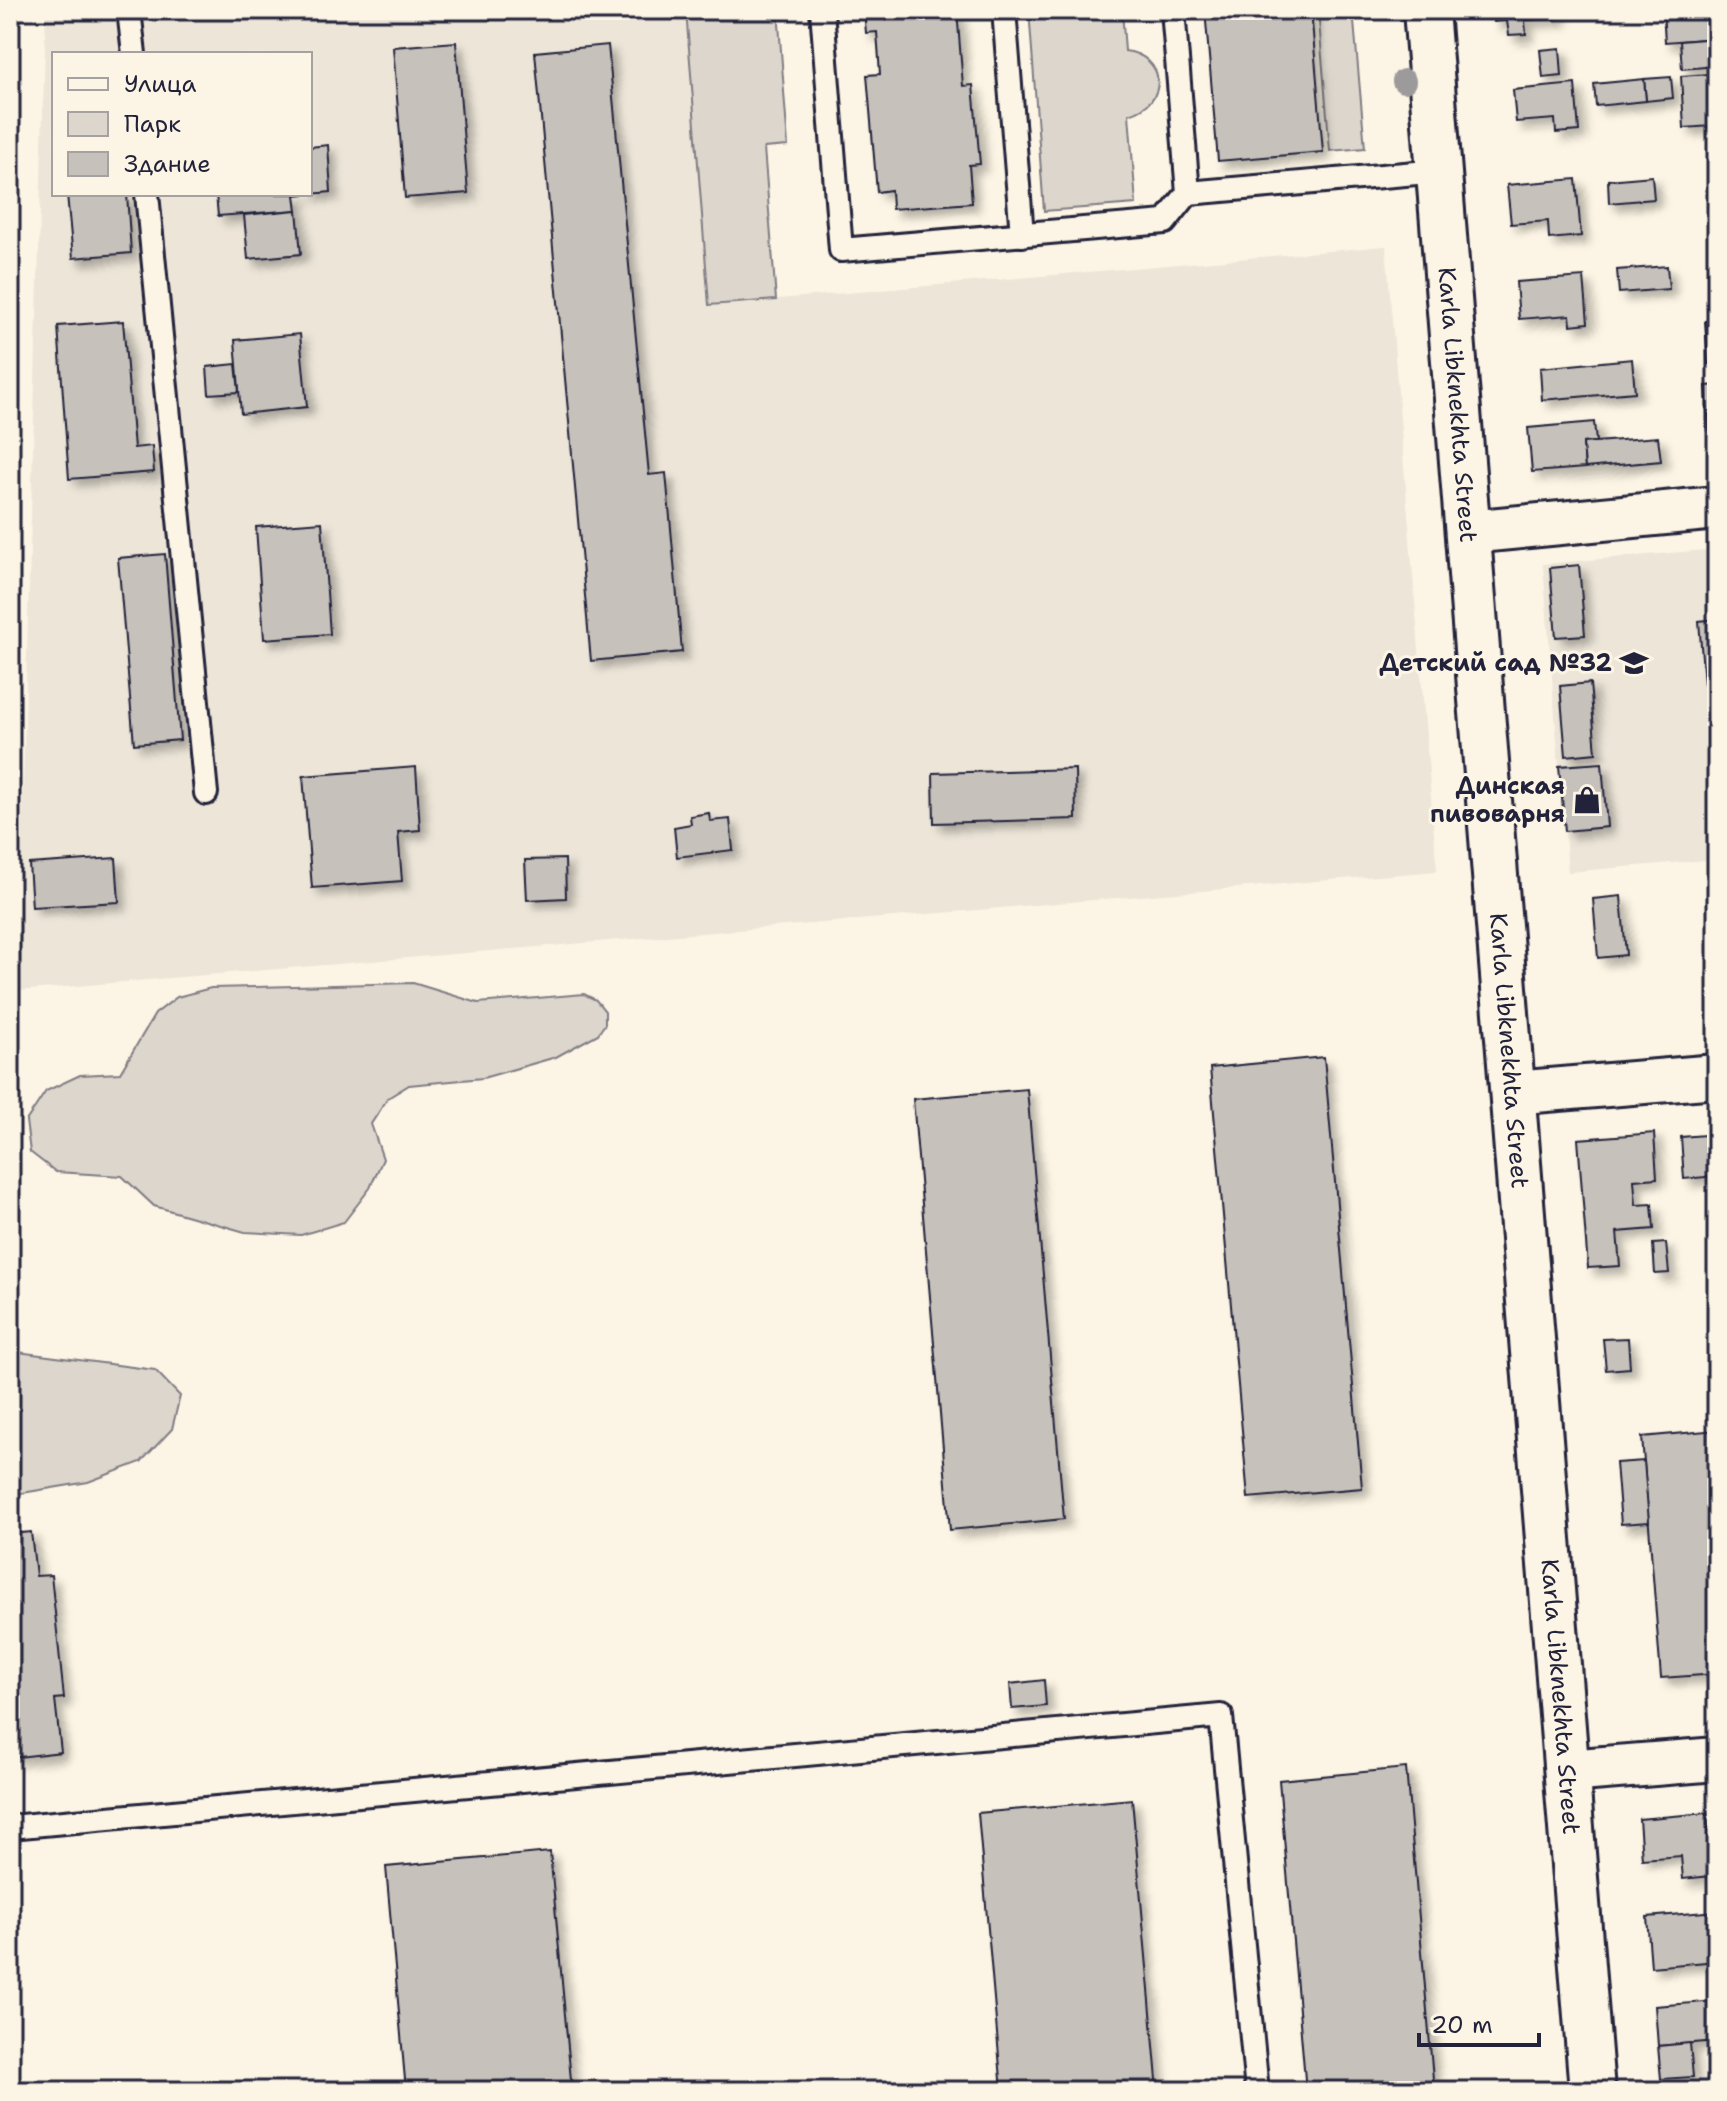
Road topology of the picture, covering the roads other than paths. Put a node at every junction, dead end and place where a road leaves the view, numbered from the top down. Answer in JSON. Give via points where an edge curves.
{"nodes":[{"id":1,"x":129,"y":10,"type":"edge"},
{"id":2,"x":822,"y":10,"type":"edge"},
{"id":3,"x":1004,"y":10,"type":"edge"},
{"id":4,"x":1173,"y":10,"type":"edge"},
{"id":5,"x":1426,"y":10,"type":"edge"},
{"id":6,"x":134,"y":52,"type":"edge"},
{"id":7,"x":1439,"y":171,"type":"junction"},
{"id":8,"x":1188,"y":193,"type":"junction"},
{"id":9,"x":147,"y":196,"type":"edge"},
{"id":10,"x":1022,"y":235,"type":"junction"},
{"id":11,"x":1717,"y":508,"type":"edge"},
{"id":12,"x":1468,"y":532,"type":"junction"},
{"id":13,"x":206,"y":793,"type":"dead end"},
{"id":14,"x":1717,"y":1076,"type":"edge"},
{"id":15,"x":1512,"y":1093,"type":"junction"},
{"id":16,"x":1717,"y":1759,"type":"edge"},
{"id":17,"x":1567,"y":1771,"type":"junction"},
{"id":18,"x":10,"y":1827,"type":"edge"},
{"id":19,"x":1257,"y":2091,"type":"edge"},
{"id":20,"x":1592,"y":2091,"type":"edge"}],
"edges":[{"from":1,"to":6,"type":"lane"},
{"from":2,"to":10,"type":"lane","via":[[841,250]]},
{"from":3,"to":10,"type":"lane"},
{"from":4,"to":8,"type":"lane"},
{"from":5,"to":7,"type":"street","name":"Karla Libknekhta Street"},
{"from":7,"to":8,"type":"lane"},
{"from":7,"to":12,"type":"street","name":"Karla Libknekhta Street"},
{"from":8,"to":10,"type":"lane","via":[[1165,222]]},
{"from":9,"to":13,"type":"lane"},
{"from":11,"to":12,"type":"street"},
{"from":12,"to":15,"type":"street","name":"Karla Libknekhta Street"},
{"from":14,"to":15,"type":"street"},
{"from":15,"to":17,"type":"street","name":"Karla Libknekhta Street"},
{"from":16,"to":17,"type":"street"},
{"from":17,"to":20,"type":"street","name":"Karla Libknekhta Street"},
{"from":18,"to":19,"type":"lane","via":[[1221,1716]]}]}
